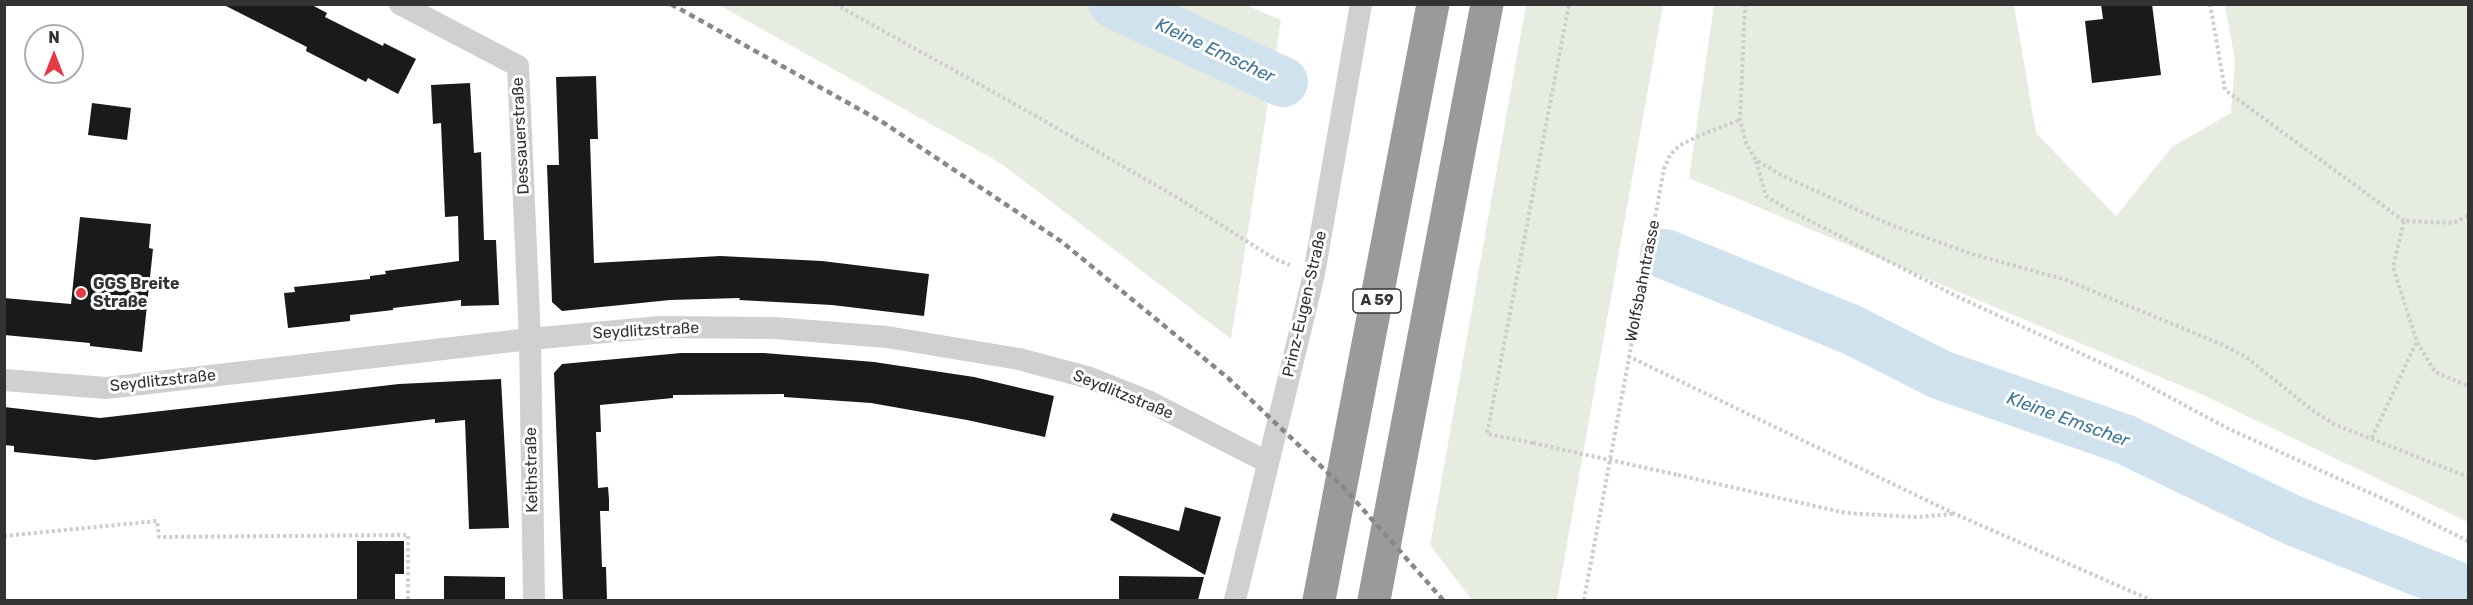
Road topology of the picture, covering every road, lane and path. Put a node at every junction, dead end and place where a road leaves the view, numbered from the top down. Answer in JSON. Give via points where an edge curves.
{"nodes":[{"id":1,"x":400,"y":4,"type":"edge"},
{"id":2,"x":835,"y":4,"type":"edge"},
{"id":3,"x":1361,"y":4,"type":"edge"},
{"id":4,"x":1433,"y":4,"type":"edge"},
{"id":5,"x":1486,"y":4,"type":"edge"},
{"id":6,"x":1569,"y":4,"type":"edge"},
{"id":7,"x":1745,"y":4,"type":"edge"},
{"id":8,"x":2210,"y":4,"type":"edge"},
{"id":9,"x":1740,"y":120,"type":"junction"},
{"id":10,"x":1756,"y":160,"type":"junction"},
{"id":11,"x":2469,"y":216,"type":"edge"},
{"id":12,"x":2404,"y":221,"type":"junction"},
{"id":13,"x":1314,"y":274,"type":"junction"},
{"id":14,"x":531,"y":339,"type":"junction"},
{"id":15,"x":2417,"y":342,"type":"junction"},
{"id":16,"x":1629,"y":356,"type":"junction"},
{"id":17,"x":4,"y":380,"type":"edge"},
{"id":18,"x":2469,"y":386,"type":"edge"},
{"id":19,"x":2372,"y":438,"type":"junction"},
{"id":20,"x":1267,"y":462,"type":"junction"},
{"id":21,"x":2469,"y":477,"type":"edge"},
{"id":22,"x":1955,"y":514,"type":"junction"},
{"id":23,"x":4,"y":536,"type":"edge"},
{"id":24,"x":2469,"y":541,"type":"edge"},
{"id":25,"x":1319,"y":598,"type":"edge"},
{"id":26,"x":408,"y":600,"type":"edge"},
{"id":27,"x":534,"y":600,"type":"edge"},
{"id":28,"x":1235,"y":600,"type":"edge"},
{"id":29,"x":1374,"y":600,"type":"edge"},
{"id":30,"x":1584,"y":600,"type":"edge"},
{"id":31,"x":2151,"y":600,"type":"edge"}],
"edges":[{"from":1,"to":14,"type":"street","name":"Dessauerstraße","via":[[518,66]]},
{"from":2,"to":13,"type":"path","via":[[1163,189],[1275,260]]},
{"from":3,"to":13,"type":"street","name":"Prinz-Eugen-Straße"},
{"from":4,"to":25,"type":"highway","number":"A 59"},
{"from":5,"to":29,"type":"highway"},
{"from":6,"to":22,"type":"path","bridge":true,"via":[[1487,434],[1846,513],[1915,517]]},
{"from":7,"to":9,"type":"path"},
{"from":8,"to":12,"type":"path","via":[[2225,90]]},
{"from":9,"to":10,"type":"path"},
{"from":9,"to":16,"type":"path","name":"Wolfsbahntrasse","via":[[1679,146],[1667,162]]},
{"from":10,"to":19,"type":"path","via":[[1892,225],[1972,254],[2066,280],[2221,344],[2246,357],[2334,424]]},
{"from":10,"to":24,"type":"path","via":[[1766,196],[1786,209],[1958,297]]},
{"from":11,"to":12,"type":"path","via":[[2453,223]]},
{"from":12,"to":15,"type":"path","via":[[2393,267]]},
{"from":13,"to":20,"type":"street","name":"Prinz-Eugen-Straße"},
{"from":14,"to":17,"type":"street","name":"Seydlitzstraße","via":[[106,388]]},
{"from":14,"to":20,"type":"street","name":"Seydlitzstraße","via":[[660,327],[774,328],[887,337],[1018,359],[1090,378],[1150,402]]},
{"from":14,"to":27,"type":"street","name":"Keithstraße"},
{"from":15,"to":18,"type":"path","via":[[2435,372]]},
{"from":15,"to":19,"type":"path"},
{"from":16,"to":22,"type":"path"},
{"from":16,"to":30,"type":"path","name":"Wolfsbahntrasse"},
{"from":19,"to":21,"type":"path"},
{"from":20,"to":28,"type":"street","name":"Prinz-Eugen-Straße"},
{"from":22,"to":31,"type":"path"},
{"from":23,"to":26,"type":"path","via":[[157,521],[159,537],[408,535]]}]}
